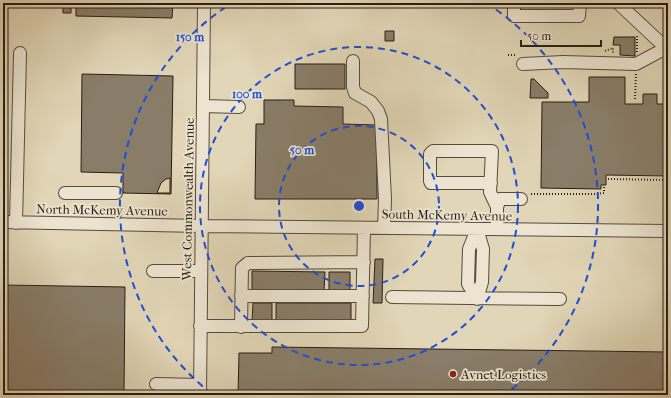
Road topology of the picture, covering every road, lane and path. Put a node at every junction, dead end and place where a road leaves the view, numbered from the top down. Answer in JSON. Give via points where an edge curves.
{"nodes":[{"id":1,"x":204,"y":3,"type":"edge"},
{"id":2,"x":514,"y":3,"type":"edge"},
{"id":3,"x":580,"y":3,"type":"edge"},
{"id":4,"x":618,"y":3,"type":"edge"},
{"id":5,"x":667,"y":49,"type":"edge"},
{"id":6,"x":20,"y":53,"type":"dead end"},
{"id":7,"x":353,"y":61,"type":"dead end"},
{"id":8,"x":524,"y":64,"type":"dead end"},
{"id":9,"x":202,"y":106,"type":"junction"},
{"id":10,"x":239,"y":107,"type":"dead end"},
{"id":11,"x":608,"y":179,"type":"dead end"},
{"id":12,"x":668,"y":180,"type":"edge"},
{"id":13,"x":491,"y":183,"type":"junction"},
{"id":14,"x":604,"y":188,"type":"dead end"},
{"id":15,"x":65,"y":193,"type":"dead end"},
{"id":16,"x":116,"y":193,"type":"dead end"},
{"id":17,"x":526,"y":199,"type":"joint"},
{"id":18,"x":498,"y":207,"type":"junction"},
{"id":19,"x":3,"y":222,"type":"edge"},
{"id":20,"x":16,"y":223,"type":"junction"},
{"id":21,"x":201,"y":226,"type":"junction"},
{"id":22,"x":364,"y":228,"type":"junction"},
{"id":23,"x":384,"y":228,"type":"junction"},
{"id":24,"x":477,"y":229,"type":"junction"},
{"id":25,"x":497,"y":229,"type":"junction"},
{"id":26,"x":668,"y":231,"type":"edge"},
{"id":27,"x":364,"y":262,"type":"junction"},
{"id":28,"x":152,"y":271,"type":"dead end"},
{"id":29,"x":201,"y":271,"type":"junction"},
{"id":30,"x":241,"y":296,"type":"junction"},
{"id":31,"x":363,"y":296,"type":"junction"},
{"id":32,"x":392,"y":297,"type":"dead end"},
{"id":33,"x":477,"y":299,"type":"junction"},
{"id":34,"x":560,"y":299,"type":"dead end"},
{"id":35,"x":200,"y":326,"type":"junction"},
{"id":36,"x":241,"y":327,"type":"junction"},
{"id":37,"x":156,"y":384,"type":"dead end"},
{"id":38,"x":200,"y":390,"type":"edge"}],
"edges":[{"from":1,"to":9,"type":"street","name":"West Commonwealth Avenue"},
{"from":2,"to":3,"type":"street","via":[[514,16],[579,16]]},
{"from":4,"to":5,"type":"street"},
{"from":5,"to":8,"type":"street","via":[[636,64]]},
{"from":6,"to":20,"type":"street"},
{"from":7,"to":23,"type":"street","via":[[355,93],[371,102],[381,119],[386,198]]},
{"from":9,"to":10,"type":"street"},
{"from":9,"to":21,"type":"street","name":"West Commonwealth Avenue"},
{"from":11,"to":12,"type":"path"},
{"from":13,"to":13,"type":"street","via":[[492,151],[433,151],[430,154],[431,183]]},
{"from":13,"to":18,"type":"street","via":[[490,192]]},
{"from":14,"to":17,"type":"path","via":[[604,193],[530,194]]},
{"from":15,"to":16,"type":"street"},
{"from":17,"to":18,"type":"street","via":[[500,199]]},
{"from":18,"to":25,"type":"street"},
{"from":19,"to":20,"type":"street","name":"North McKemy Avenue"},
{"from":20,"to":21,"type":"street","name":"North McKemy Avenue"},
{"from":21,"to":22,"type":"street","name":"South McKemy Avenue"},
{"from":21,"to":29,"type":"street","name":"West Commonwealth Avenue"},
{"from":22,"to":23,"type":"street","name":"South McKemy Avenue"},
{"from":22,"to":27,"type":"street"},
{"from":23,"to":24,"type":"street","name":"South McKemy Avenue"},
{"from":24,"to":25,"type":"street","name":"South McKemy Avenue"},
{"from":24,"to":33,"type":"street","via":[[469,249],[468,284]]},
{"from":25,"to":26,"type":"street","name":"South McKemy Avenue"},
{"from":27,"to":30,"type":"street","via":[[248,263],[242,268]]},
{"from":27,"to":31,"type":"street"},
{"from":28,"to":29,"type":"street"},
{"from":29,"to":35,"type":"street","name":"West Commonwealth Avenue"},
{"from":30,"to":31,"type":"street"},
{"from":30,"to":36,"type":"street"},
{"from":31,"to":36,"type":"street","via":[[362,326]]},
{"from":32,"to":33,"type":"street"},
{"from":33,"to":34,"type":"street"},
{"from":35,"to":36,"type":"street"},
{"from":35,"to":38,"type":"street","name":"West Commonwealth Avenue"},
{"from":37,"to":38,"type":"street"}]}
